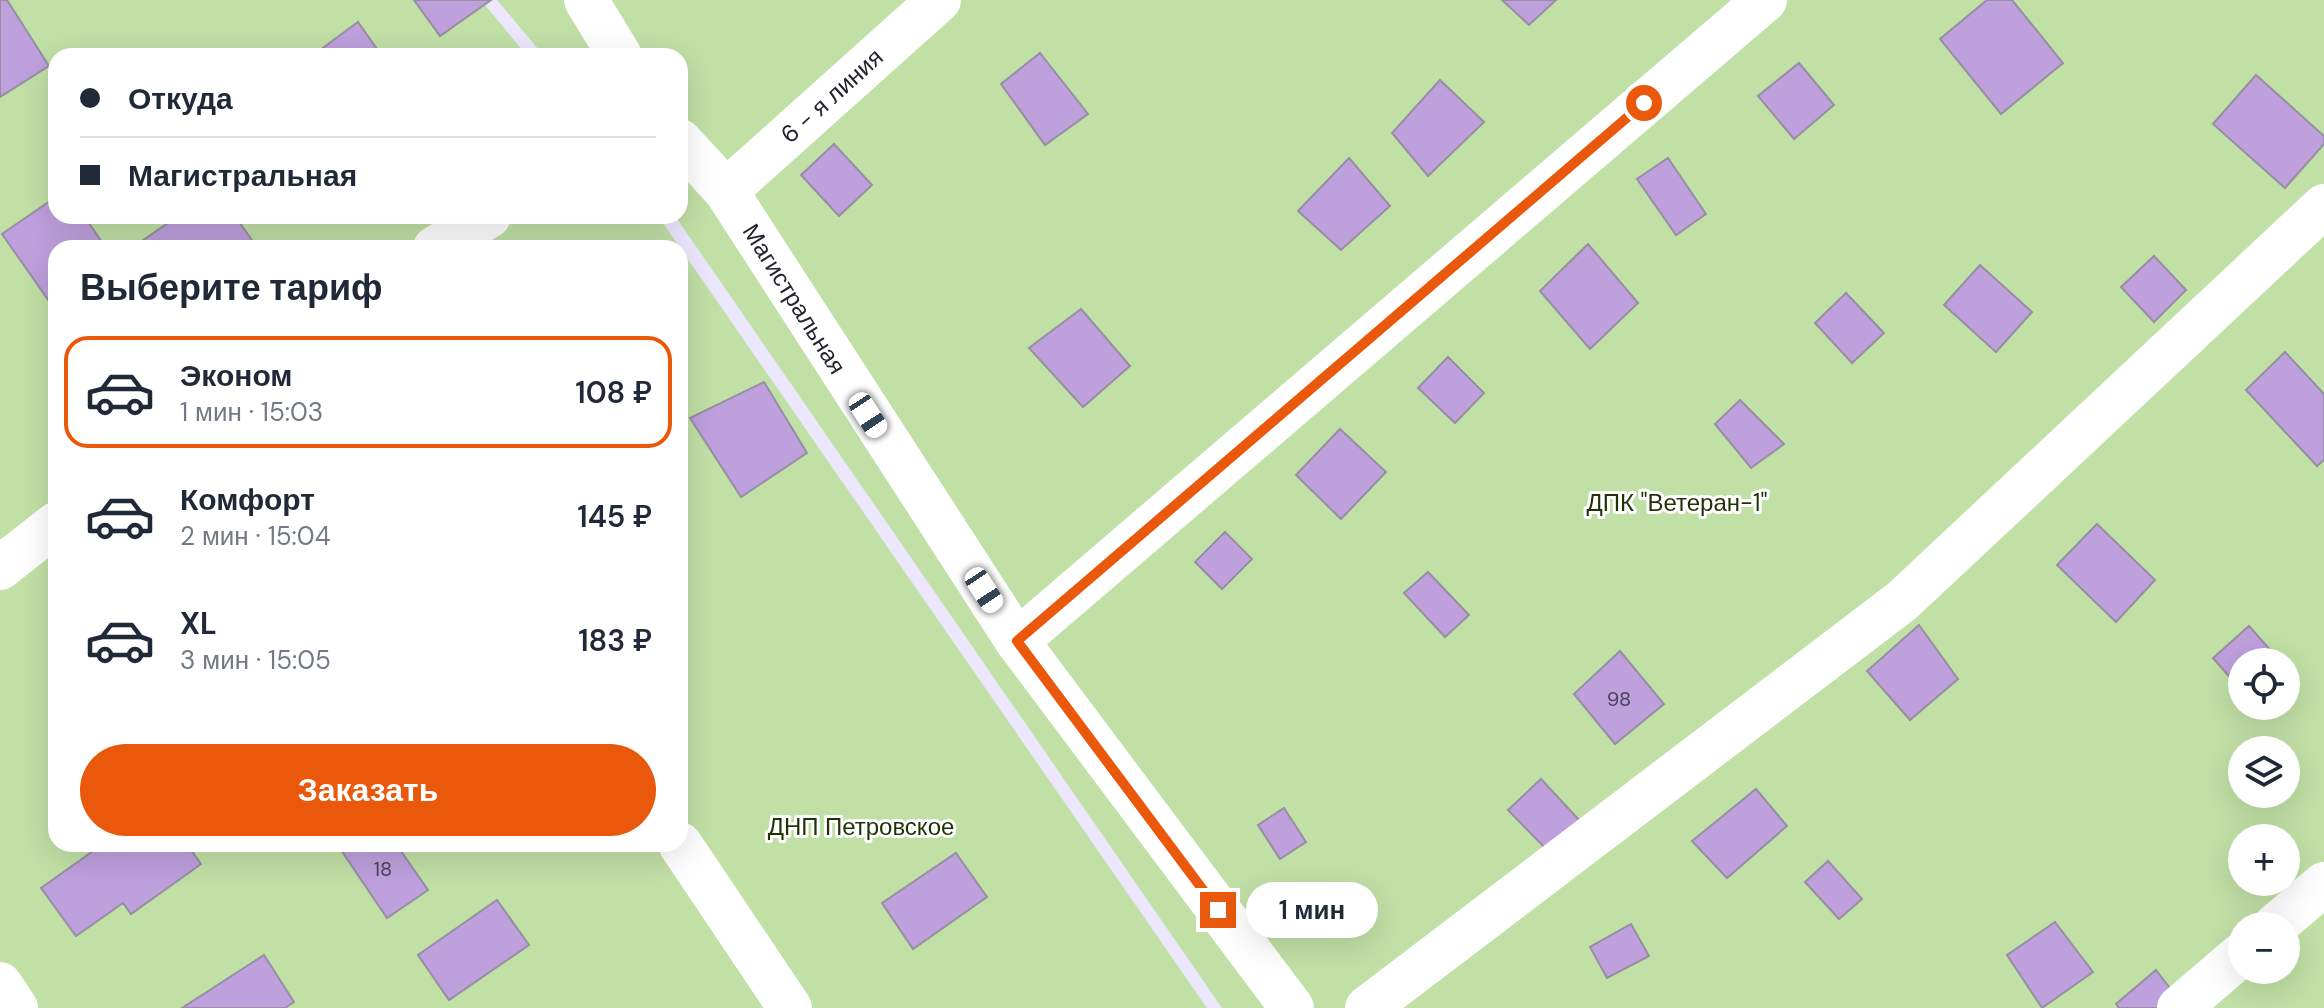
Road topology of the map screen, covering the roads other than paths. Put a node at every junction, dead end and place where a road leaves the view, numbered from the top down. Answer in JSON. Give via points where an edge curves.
{"nodes":[{"id":1,"x":586,"y":0,"type":"edge"},
{"id":2,"x":939,"y":0,"type":"edge"},
{"id":3,"x":1765,"y":0,"type":"edge"},
{"id":4,"x":615,"y":48,"type":"edge"},
{"id":5,"x":688,"y":150,"type":"edge"},
{"id":6,"x":726,"y":191,"type":"junction"},
{"id":7,"x":2324,"y":206,"type":"edge"},
{"id":8,"x":476,"y":224,"type":"edge"},
{"id":9,"x":448,"y":240,"type":"edge"},
{"id":10,"x":48,"y":530,"type":"edge"},
{"id":11,"x":0,"y":568,"type":"edge"},
{"id":12,"x":1017,"y":641,"type":"junction"},
{"id":13,"x":685,"y":852,"type":"edge"},
{"id":14,"x":2324,"y":884,"type":"edge"},
{"id":15,"x":2291,"y":912,"type":"edge"},
{"id":16,"x":2228,"y":966,"type":"edge"},
{"id":17,"x":0,"y":984,"type":"edge"},
{"id":18,"x":16,"y":1008,"type":"edge"},
{"id":19,"x":790,"y":1008,"type":"edge"},
{"id":20,"x":1292,"y":1008,"type":"edge"},
{"id":21,"x":1367,"y":1008,"type":"edge"},
{"id":22,"x":2179,"y":1008,"type":"edge"}],
"edges":[{"from":1,"to":4,"type":"street"},
{"from":2,"to":6,"type":"street","name":"6 - я линия"},
{"from":3,"to":12,"type":"street"},
{"from":5,"to":6,"type":"street","name":"Магистральная"},
{"from":6,"to":12,"type":"street","name":"Магистральная"},
{"from":7,"to":21,"type":"street","via":[[1902,601]]},
{"from":8,"to":9,"type":"street"},
{"from":10,"to":11,"type":"street"},
{"from":12,"to":20,"type":"street","name":"Магистральная"},
{"from":13,"to":19,"type":"street"},
{"from":14,"to":15,"type":"street"},
{"from":16,"to":22,"type":"street"},
{"from":17,"to":18,"type":"street"}]}
